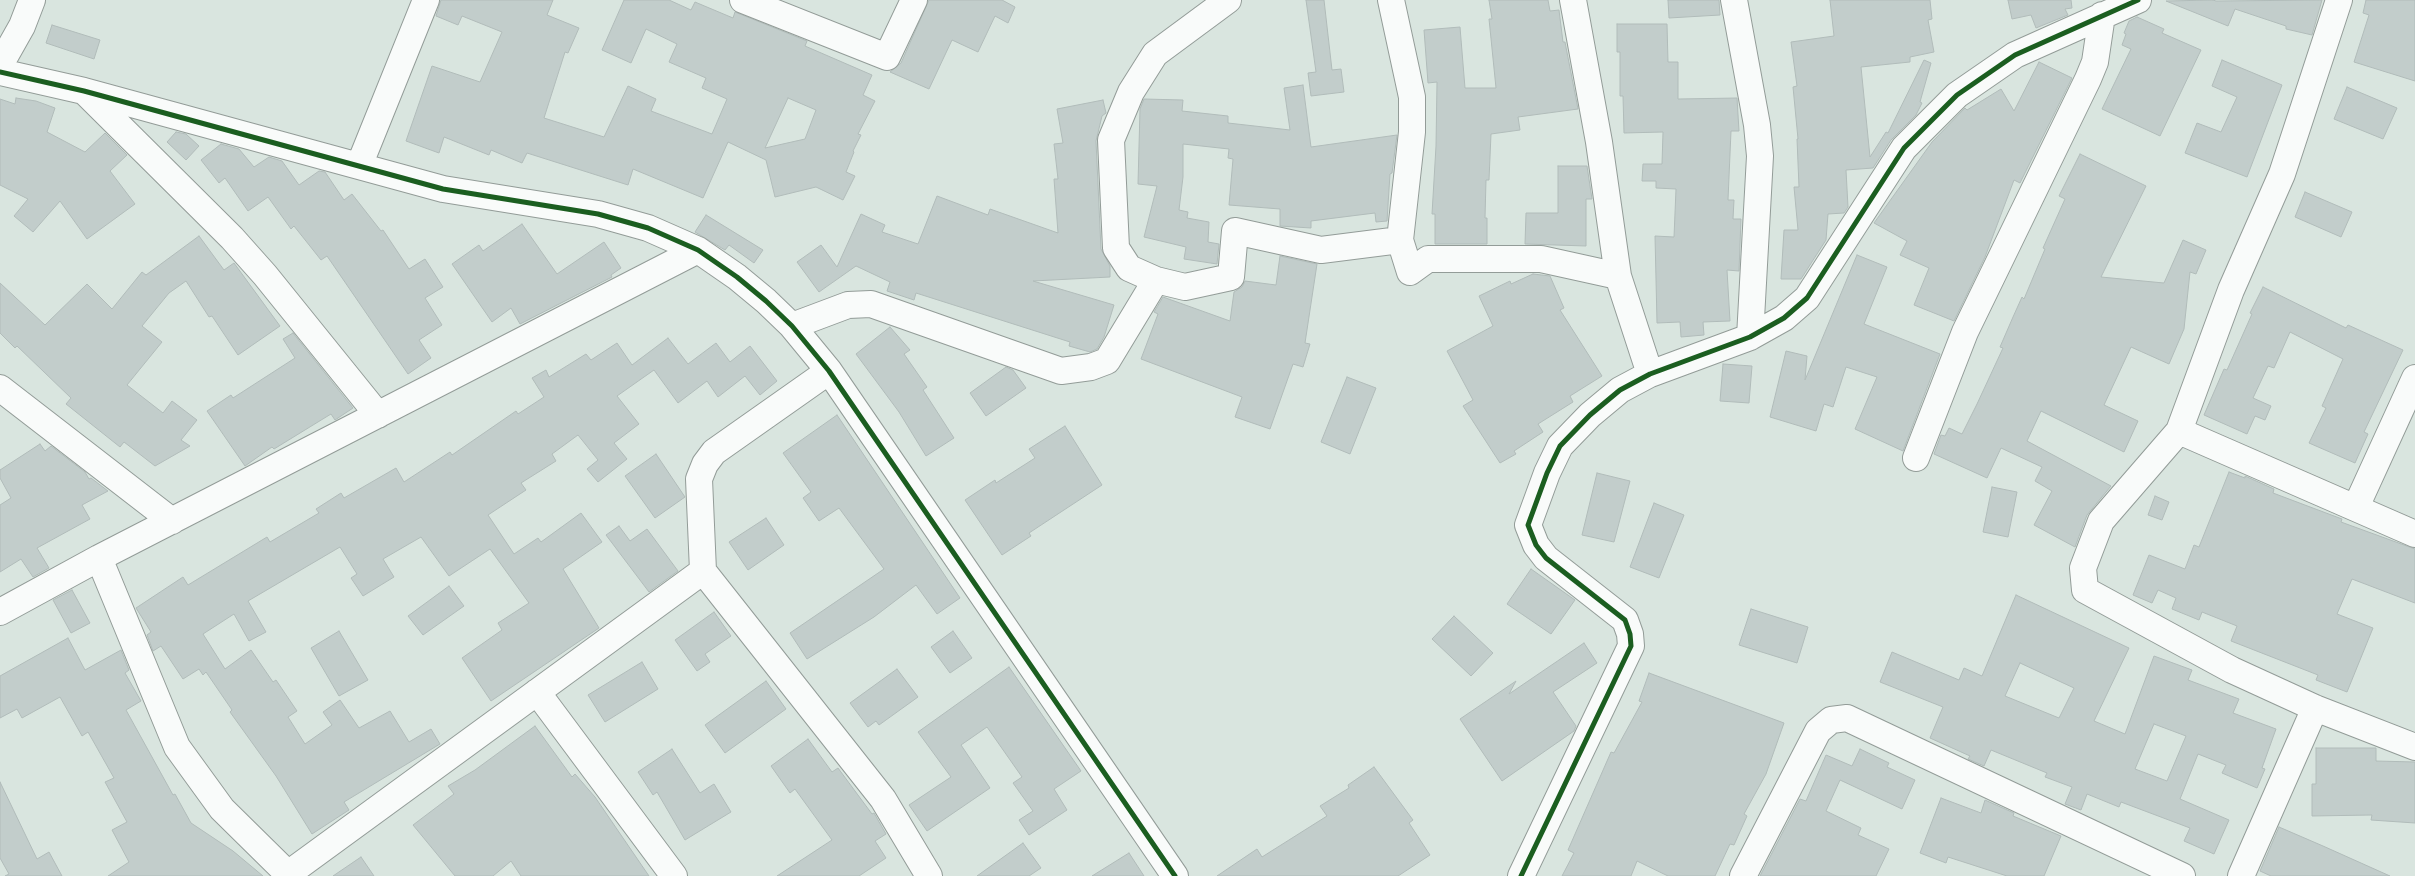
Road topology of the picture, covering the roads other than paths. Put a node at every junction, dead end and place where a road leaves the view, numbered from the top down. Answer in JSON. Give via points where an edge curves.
{"nodes":[{"id":1,"x":32,"y":0,"type":"edge"},
{"id":2,"x":426,"y":0,"type":"edge"},
{"id":3,"x":743,"y":0,"type":"edge"},
{"id":4,"x":914,"y":0,"type":"edge"},
{"id":5,"x":1228,"y":0,"type":"edge"},
{"id":6,"x":1391,"y":0,"type":"edge"},
{"id":7,"x":1574,"y":0,"type":"edge"},
{"id":8,"x":1734,"y":0,"type":"edge"},
{"id":9,"x":2138,"y":0,"type":"edge"},
{"id":10,"x":2339,"y":0,"type":"edge"},
{"id":11,"x":2102,"y":15,"type":"junction"},
{"id":12,"x":0,"y":65,"type":"edge"},
{"id":13,"x":0,"y":72,"type":"edge"},
{"id":14,"x":84,"y":92,"type":"junction"},
{"id":15,"x":359,"y":166,"type":"junction"},
{"id":16,"x":1400,"y":240,"type":"junction"},
{"id":17,"x":698,"y":250,"type":"junction"},
{"id":18,"x":1618,"y":276,"type":"junction"},
{"id":19,"x":1156,"y":280,"type":"junction"},
{"id":20,"x":792,"y":326,"type":"junction"},
{"id":21,"x":1750,"y":337,"type":"junction"},
{"id":22,"x":829,"y":371,"type":"junction"},
{"id":23,"x":1650,"y":374,"type":"junction"},
{"id":24,"x":2415,"y":378,"type":"edge"},
{"id":25,"x":0,"y":388,"type":"edge"},
{"id":26,"x":378,"y":415,"type":"junction"},
{"id":27,"x":2180,"y":431,"type":"junction"},
{"id":28,"x":1916,"y":458,"type":"dead end"},
{"id":29,"x":2356,"y":507,"type":"junction"},
{"id":30,"x":172,"y":521,"type":"junction"},
{"id":31,"x":2415,"y":534,"type":"edge"},
{"id":32,"x":99,"y":558,"type":"junction"},
{"id":33,"x":703,"y":571,"type":"junction"},
{"id":34,"x":0,"y":612,"type":"edge"},
{"id":35,"x":537,"y":692,"type":"junction"},
{"id":36,"x":2316,"y":708,"type":"junction"},
{"id":37,"x":2415,"y":748,"type":"edge"},
{"id":38,"x":289,"y":875,"type":"edge"},
{"id":39,"x":674,"y":876,"type":"edge"},
{"id":40,"x":929,"y":876,"type":"edge"},
{"id":41,"x":1175,"y":876,"type":"edge"},
{"id":42,"x":1521,"y":876,"type":"edge"},
{"id":43,"x":1743,"y":876,"type":"edge"},
{"id":44,"x":2182,"y":876,"type":"edge"},
{"id":45,"x":2241,"y":876,"type":"edge"}],
"edges":[{"from":1,"to":12,"type":"street","via":[[22,26]]},
{"from":2,"to":15,"type":"street"},
{"from":3,"to":4,"type":"street","via":[[887,57]]},
{"from":5,"to":19,"type":"street","via":[[1155,54],[1132,92],[1111,140],[1116,248],[1129,268]]},
{"from":6,"to":16,"type":"street","via":[[1412,97],[1412,132]]},
{"from":7,"to":18,"type":"street"},
{"from":8,"to":21,"type":"street","via":[[1760,156]]},
{"from":9,"to":11,"type":"street"},
{"from":10,"to":27,"type":"street","via":[[2282,174],[2232,290]]},
{"from":11,"to":21,"type":"street","via":[[2015,56],[1957,95],[1904,148],[1807,298],[1784,318]]},
{"from":11,"to":28,"type":"street","via":[[2091,70],[1966,332]]},
{"from":13,"to":14,"type":"street"},
{"from":14,"to":15,"type":"street"},
{"from":14,"to":26,"type":"street","via":[[232,238]]},
{"from":15,"to":17,"type":"street","via":[[443,189],[598,214],[648,228]]},
{"from":16,"to":18,"type":"street","via":[[1410,272],[1428,259],[1541,259]]},
{"from":16,"to":19,"type":"street","via":[[1321,250],[1236,231],[1231,277],[1185,287]]},
{"from":17,"to":20,"type":"street","via":[[737,277]]},
{"from":17,"to":26,"type":"street"},
{"from":18,"to":23,"type":"street"},
{"from":19,"to":20,"type":"street","via":[[1107,360],[1091,368],[1061,371],[871,304],[848,305]]},
{"from":20,"to":22,"type":"street"},
{"from":21,"to":23,"type":"street"},
{"from":22,"to":33,"type":"street","via":[[714,452],[705,464],[699,479]]},
{"from":22,"to":41,"type":"street"},
{"from":23,"to":42,"type":"street","via":[[1620,390],[1560,446],[1546,473],[1528,525],[1536,545],[1546,558],[1625,620],[1631,646]]},
{"from":24,"to":29,"type":"street"},
{"from":25,"to":30,"type":"street"},
{"from":26,"to":30,"type":"street"},
{"from":27,"to":29,"type":"street"},
{"from":27,"to":36,"type":"street","via":[[2101,521],[2083,568],[2085,590],[2232,670]]},
{"from":29,"to":31,"type":"street"},
{"from":30,"to":32,"type":"street"},
{"from":32,"to":34,"type":"street"},
{"from":32,"to":38,"type":"street","via":[[177,747],[222,809]]},
{"from":33,"to":35,"type":"street"},
{"from":33,"to":40,"type":"street","via":[[883,799]]},
{"from":35,"to":38,"type":"street"},
{"from":35,"to":39,"type":"street"},
{"from":36,"to":37,"type":"street"},
{"from":36,"to":45,"type":"street"},
{"from":43,"to":44,"type":"street","via":[[1818,732],[1831,720],[1847,718]]}]}
